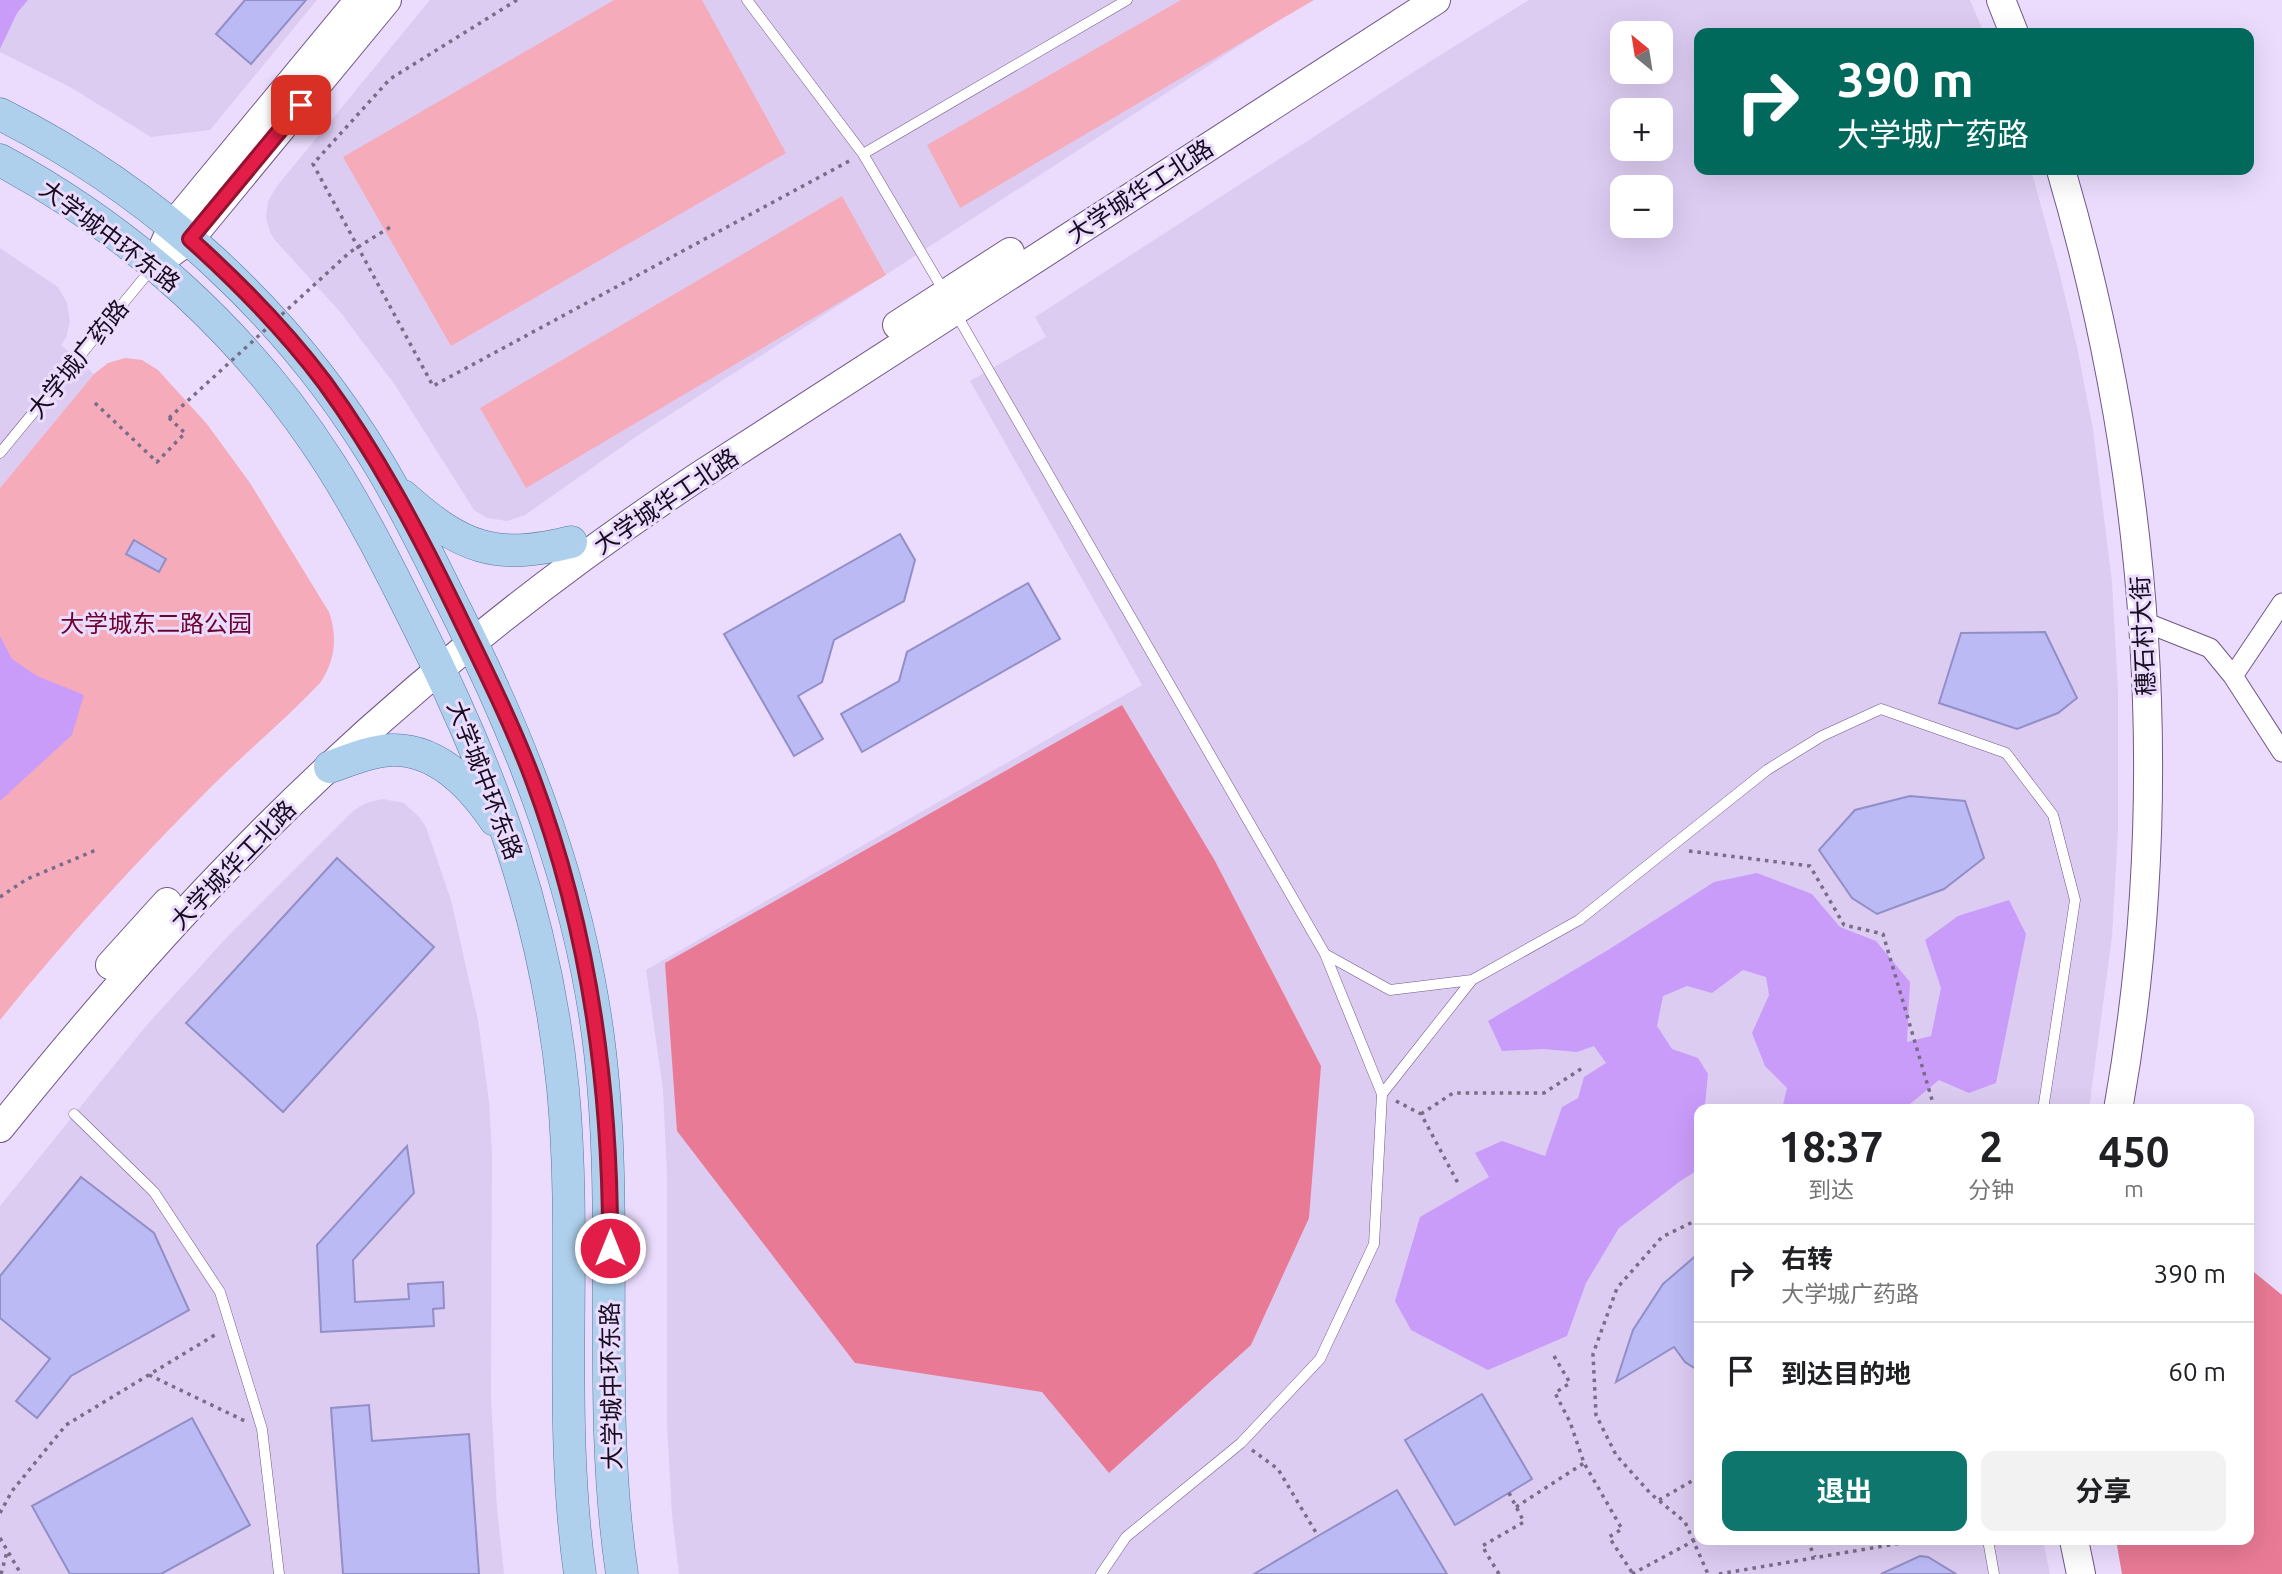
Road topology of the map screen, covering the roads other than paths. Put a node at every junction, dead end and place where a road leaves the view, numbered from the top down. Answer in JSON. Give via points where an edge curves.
{"nodes":[{"id":1,"x":359,"y":0,"type":"edge"},
{"id":2,"x":387,"y":0,"type":"edge"},
{"id":3,"x":747,"y":0,"type":"edge"},
{"id":4,"x":1127,"y":0,"type":"edge"},
{"id":5,"x":1400,"y":0,"type":"edge"},
{"id":6,"x":1436,"y":0,"type":"edge"},
{"id":7,"x":2001,"y":0,"type":"edge"},
{"id":8,"x":2012,"y":28,"type":"edge"},
{"id":9,"x":0,"y":114,"type":"edge"},
{"id":10,"x":863,"y":154,"type":"junction"},
{"id":11,"x":0,"y":160,"type":"edge"},
{"id":12,"x":2062,"y":175,"type":"edge"},
{"id":13,"x":182,"y":232,"type":"junction"},
{"id":14,"x":156,"y":264,"type":"junction"},
{"id":15,"x":950,"y":302,"type":"junction"},
{"id":16,"x":0,"y":453,"type":"edge"},
{"id":17,"x":390,"y":484,"type":"junction"},
{"id":18,"x":571,"y":542,"type":"junction"},
{"id":19,"x":2282,"y":603,"type":"edge"},
{"id":20,"x":2152,"y":625,"type":"dead end"},
{"id":21,"x":468,"y":634,"type":"junction"},
{"id":22,"x":435,"y":661,"type":"junction"},
{"id":23,"x":2233,"y":676,"type":"junction"},
{"id":24,"x":2282,"y":752,"type":"edge"},
{"id":25,"x":330,"y":767,"type":"junction"},
{"id":26,"x":512,"y":843,"type":"junction"},
{"id":27,"x":1325,"y":954,"type":"junction"},
{"id":28,"x":1472,"y":980,"type":"junction"},
{"id":29,"x":1382,"y":1094,"type":"junction"},
{"id":30,"x":0,"y":1097,"type":"edge"},
{"id":31,"x":2044,"y":1104,"type":"edge"},
{"id":32,"x":2119,"y":1104,"type":"edge"},
{"id":33,"x":74,"y":1114,"type":"dead end"},
{"id":34,"x":0,"y":1128,"type":"edge"},
{"id":35,"x":1989,"y":1545,"type":"edge"},
{"id":36,"x":2075,"y":1545,"type":"edge"},
{"id":37,"x":279,"y":1574,"type":"edge"},
{"id":38,"x":580,"y":1574,"type":"edge"},
{"id":39,"x":622,"y":1574,"type":"edge"},
{"id":40,"x":1101,"y":1574,"type":"edge"},
{"id":41,"x":1994,"y":1574,"type":"edge"},
{"id":42,"x":2081,"y":1574,"type":"edge"}],
"edges":[{"from":1,"to":13,"type":"main road","name":"大学城广药路"},
{"from":2,"to":13,"type":"main road","name":"大学城广药路"},
{"from":3,"to":10,"type":"lane"},
{"from":4,"to":10,"type":"lane"},
{"from":5,"to":15,"type":"main road","name":"大学城华工北路"},
{"from":6,"to":15,"type":"main road","name":"大学城华工北路"},
{"from":7,"to":8,"type":"main road"},
{"from":9,"to":13,"type":"main road","name":"大学城中环东路","via":[[83,160]]},
{"from":10,"to":15,"type":"lane"},
{"from":11,"to":14,"type":"main road","name":"大学城中环东路","via":[[61,195]]},
{"from":12,"to":32,"type":"main road","name":"穗石村大街","via":[[2091,279],[2119,413],[2144,617],[2146,863]]},
{"from":13,"to":14,"type":"main road","name":"大学城广药路"},
{"from":13,"to":17,"type":"main road","name":"大学城中环东路","via":[[248,295],[309,363]]},
{"from":14,"to":16,"type":"lane","name":"大学城广药路"},
{"from":14,"to":22,"type":"main road","name":"大学城中环东路","via":[[226,331],[303,424],[345,488]]},
{"from":15,"to":18,"type":"main road","name":"大学城华工北路","via":[[667,475]]},
{"from":15,"to":21,"type":"main road","name":"大学城华工北路"},
{"from":15,"to":27,"type":"lane"},
{"from":17,"to":18,"type":"main road","via":[[431,519],[475,544],[516,552]]},
{"from":17,"to":21,"type":"main road","name":"大学城中环东路"},
{"from":18,"to":21,"type":"main road","name":"大学城华工北路"},
{"from":19,"to":23,"type":"street"},
{"from":20,"to":23,"type":"street","via":[[2210,648]]},
{"from":21,"to":22,"type":"main road","name":"大学城华工北路"},
{"from":21,"to":39,"type":"main road","name":"大学城中环东路","via":[[542,805],[584,952],[596,1019],[608,1131],[610,1435]]},
{"from":22,"to":25,"type":"main road","name":"大学城华工北路"},
{"from":22,"to":26,"type":"main road","name":"大学城中环东路","via":[[479,756]]},
{"from":22,"to":30,"type":"main road","name":"大学城华工北路","via":[[342,729],[209,859],[77,1003]]},
{"from":23,"to":24,"type":"street"},
{"from":25,"to":26,"type":"main road","via":[[379,752],[425,755],[461,780]]},
{"from":25,"to":34,"type":"main road","name":"大学城华工北路","via":[[151,948]]},
{"from":26,"to":38,"type":"main road","name":"大学城中环东路","via":[[543,960],[563,1089],[569,1185],[569,1436]]},
{"from":27,"to":28,"type":"lane","via":[[1390,990]]},
{"from":27,"to":29,"type":"lane"},
{"from":28,"to":29,"type":"lane"},
{"from":28,"to":31,"type":"lane","via":[[1579,920],[1767,770],[1822,736],[1881,709],[2006,752],[2053,815],[2075,900]]},
{"from":29,"to":40,"type":"lane","via":[[1374,1244],[1320,1359],[1241,1443],[1125,1537]]},
{"from":33,"to":37,"type":"lane","via":[[153,1192],[220,1292],[262,1429]]},
{"from":35,"to":41,"type":"lane"},
{"from":36,"to":42,"type":"main road"}]}
